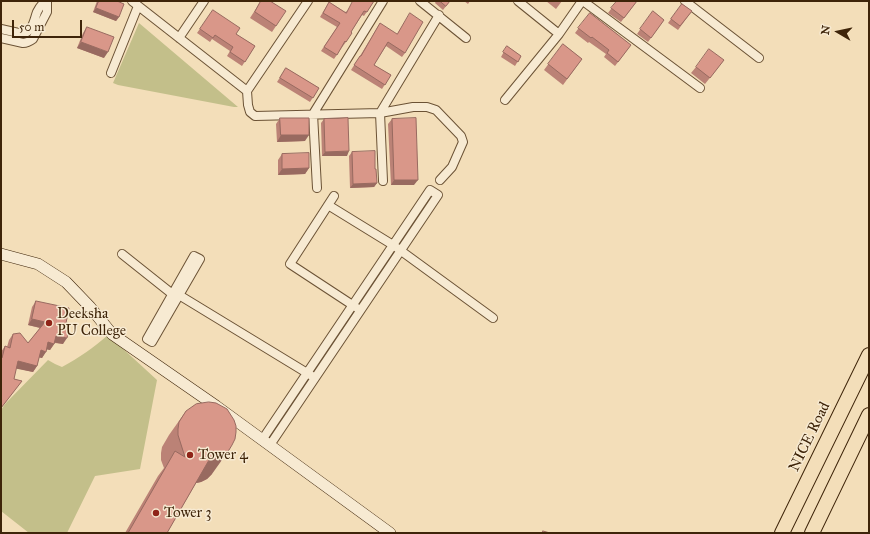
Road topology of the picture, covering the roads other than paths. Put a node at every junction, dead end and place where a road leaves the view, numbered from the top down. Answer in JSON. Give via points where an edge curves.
{"nodes":[{"id":1,"x":46,"y":1,"type":"edge"},
{"id":2,"x":204,"y":1,"type":"edge"},
{"id":3,"x":308,"y":1,"type":"edge"},
{"id":4,"x":383,"y":1,"type":"edge"},
{"id":5,"x":420,"y":1,"type":"edge"},
{"id":6,"x":518,"y":1,"type":"edge"},
{"id":7,"x":583,"y":1,"type":"edge"},
{"id":8,"x":685,"y":1,"type":"edge"},
{"id":9,"x":135,"y":4,"type":"edge"},
{"id":10,"x":438,"y":15,"type":"junction"},
{"id":11,"x":1,"y":29,"type":"edge"},
{"id":12,"x":560,"y":34,"type":"junction"},
{"id":13,"x":1,"y":38,"type":"edge"},
{"id":14,"x":179,"y":38,"type":"junction"},
{"id":15,"x":466,"y":38,"type":"dead end"},
{"id":16,"x":759,"y":58,"type":"dead end"},
{"id":17,"x":111,"y":73,"type":"dead end"},
{"id":18,"x":700,"y":88,"type":"dead end"},
{"id":19,"x":247,"y":91,"type":"junction"},
{"id":20,"x":505,"y":100,"type":"dead end"},
{"id":21,"x":380,"y":112,"type":"junction"},
{"id":22,"x":313,"y":114,"type":"junction"},
{"id":23,"x":440,"y":180,"type":"dead end"},
{"id":24,"x":383,"y":181,"type":"dead end"},
{"id":25,"x":317,"y":188,"type":"dead end"},
{"id":26,"x":334,"y":196,"type":"dead end"},
{"id":27,"x":328,"y":205,"type":"junction"},
{"id":28,"x":393,"y":245,"type":"junction"},
{"id":29,"x":401,"y":251,"type":"junction"},
{"id":30,"x":1,"y":254,"type":"edge"},
{"id":31,"x":122,"y":254,"type":"dead end"},
{"id":32,"x":177,"y":296,"type":"junction"},
{"id":33,"x":353,"y":305,"type":"junction"},
{"id":34,"x":361,"y":310,"type":"junction"},
{"id":35,"x":493,"y":318,"type":"dead end"},
{"id":36,"x":869,"y":355,"type":"edge"},
{"id":37,"x":307,"y":373,"type":"junction"},
{"id":38,"x":315,"y":378,"type":"junction"},
{"id":39,"x":869,"y":416,"type":"edge"},
{"id":40,"x":266,"y":443,"type":"junction"},
{"id":41,"x":390,"y":533,"type":"edge"},
{"id":42,"x":782,"y":533,"type":"edge"},
{"id":43,"x":812,"y":533,"type":"edge"}],
"edges":[{"from":1,"to":11,"type":"street","via":[[38,10],[31,29],[26,34]]},
{"from":1,"to":13,"type":"street","via":[[47,12],[33,39],[23,43]]},
{"from":2,"to":14,"type":"street"},
{"from":3,"to":19,"type":"street"},
{"from":4,"to":22,"type":"street"},
{"from":5,"to":10,"type":"street"},
{"from":6,"to":12,"type":"street"},
{"from":7,"to":12,"type":"street"},
{"from":7,"to":18,"type":"street"},
{"from":8,"to":16,"type":"street"},
{"from":9,"to":14,"type":"street"},
{"from":9,"to":17,"type":"street"},
{"from":10,"to":15,"type":"street"},
{"from":10,"to":21,"type":"street"},
{"from":12,"to":20,"type":"street"},
{"from":14,"to":19,"type":"street"},
{"from":19,"to":22,"type":"street","via":[[250,112],[255,116]]},
{"from":21,"to":22,"type":"street"},
{"from":21,"to":23,"type":"street","via":[[427,107],[436,110],[461,136],[463,142],[452,167]]},
{"from":21,"to":24,"type":"street"},
{"from":22,"to":25,"type":"street"},
{"from":26,"to":27,"type":"street"},
{"from":27,"to":28,"type":"street"},
{"from":27,"to":33,"type":"street","via":[[290,264]]},
{"from":28,"to":29,"type":"street"},
{"from":28,"to":29,"type":"street","via":[[430,190],[438,195]]},
{"from":28,"to":33,"type":"street"},
{"from":29,"to":34,"type":"street"},
{"from":29,"to":35,"type":"street"},
{"from":30,"to":40,"type":"street","via":[[38,264],[66,282],[112,334]]},
{"from":31,"to":32,"type":"street"},
{"from":32,"to":32,"type":"street","via":[[152,342],[147,338]]},
{"from":32,"to":37,"type":"street"},
{"from":33,"to":34,"type":"street"},
{"from":33,"to":37,"type":"street"},
{"from":34,"to":38,"type":"street"},
{"from":36,"to":42,"type":"highway","name":"NICE Road"},
{"from":37,"to":38,"type":"street"},
{"from":37,"to":40,"type":"street"},
{"from":38,"to":40,"type":"street"},
{"from":39,"to":43,"type":"highway"},
{"from":40,"to":41,"type":"street"}]}
